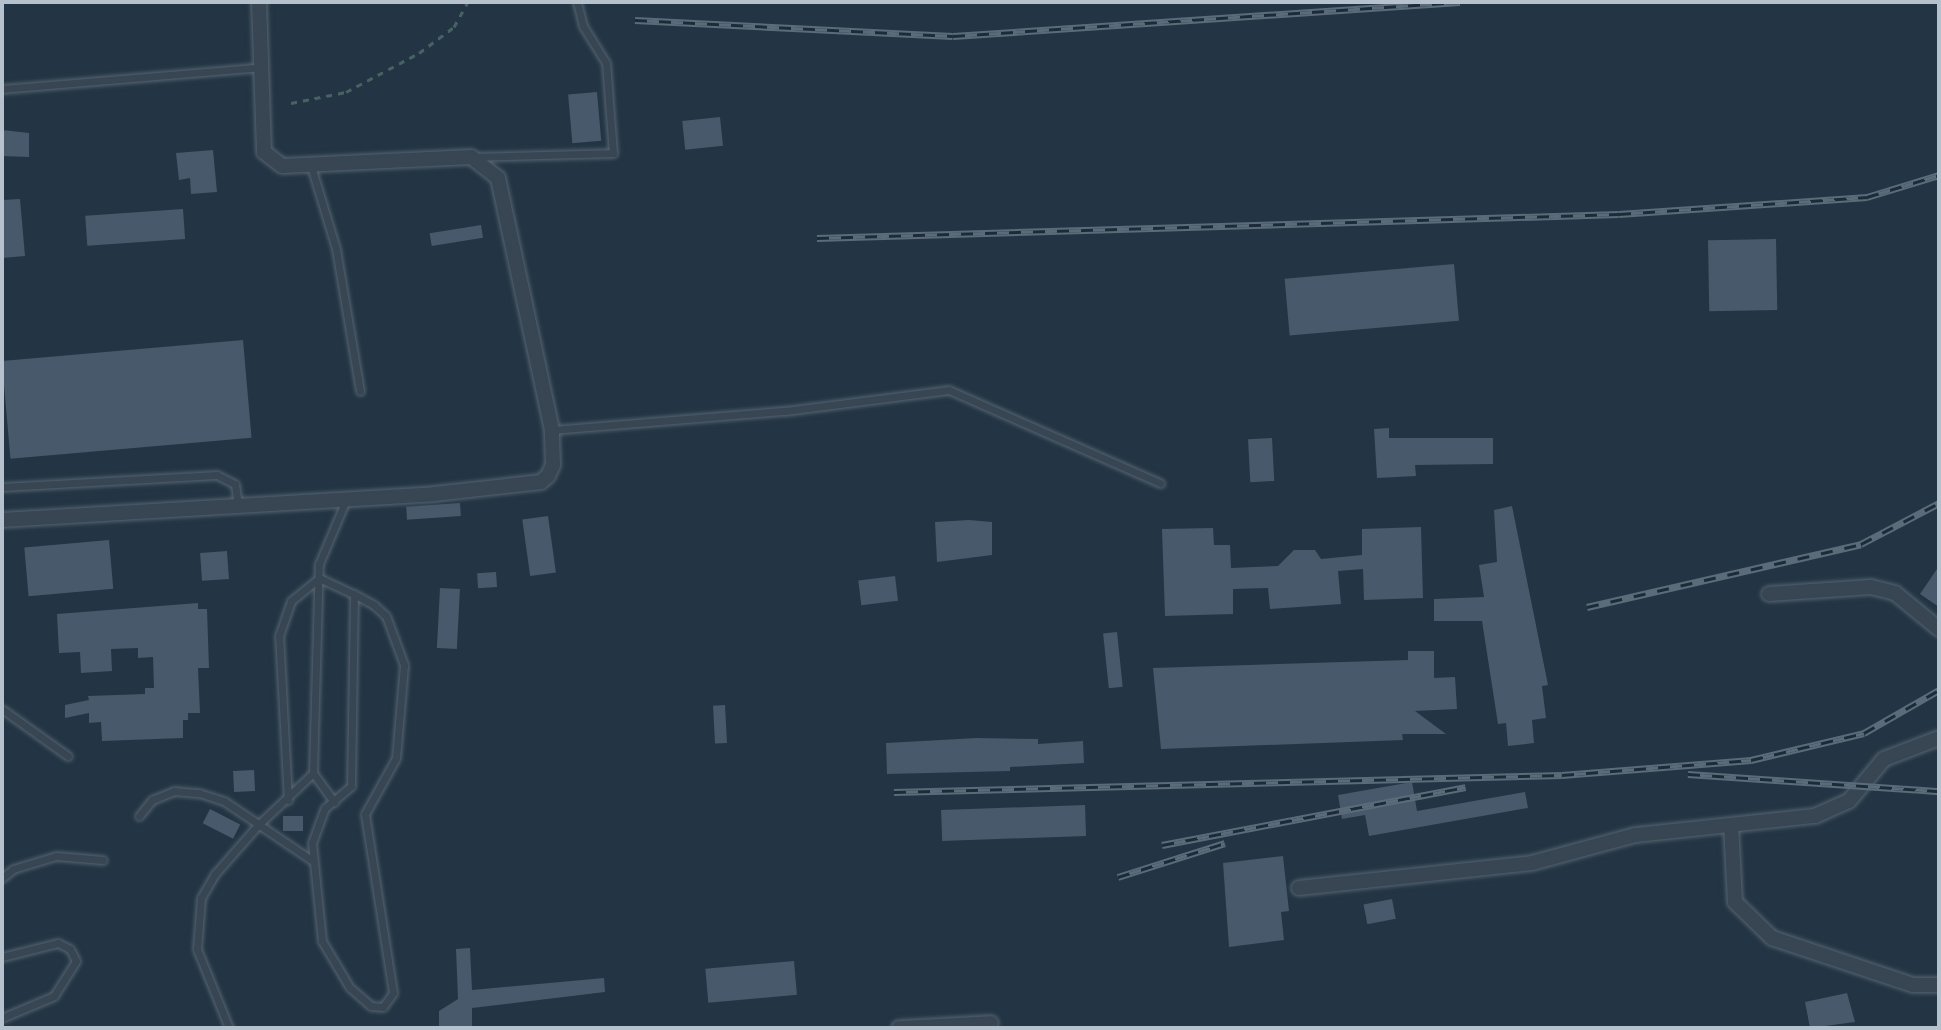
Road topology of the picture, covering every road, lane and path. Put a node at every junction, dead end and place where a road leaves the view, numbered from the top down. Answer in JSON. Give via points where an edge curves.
{"nodes":[{"id":1,"x":259,"y":2,"type":"edge"},
{"id":2,"x":468,"y":2,"type":"edge"},
{"id":3,"x":577,"y":2,"type":"edge"},
{"id":4,"x":262,"y":67,"type":"junction"},
{"id":5,"x":2,"y":89,"type":"edge"},
{"id":6,"x":291,"y":103,"type":"dead end"},
{"id":7,"x":471,"y":157,"type":"junction"},
{"id":8,"x":311,"y":166,"type":"junction"},
{"id":9,"x":360,"y":391,"type":"dead end"},
{"id":10,"x":552,"y":430,"type":"junction"},
{"id":11,"x":1160,"y":483,"type":"dead end"},
{"id":12,"x":2,"y":487,"type":"edge"},
{"id":13,"x":347,"y":498,"type":"junction"},
{"id":14,"x":238,"y":506,"type":"junction"},
{"id":15,"x":2,"y":520,"type":"edge"},
{"id":16,"x":319,"y":578,"type":"junction"},
{"id":17,"x":354,"y":594,"type":"junction"},
{"id":18,"x":1769,"y":594,"type":"dead end"},
{"id":19,"x":1939,"y":629,"type":"edge"},
{"id":20,"x":2,"y":709,"type":"edge"},
{"id":21,"x":1939,"y":738,"type":"edge"},
{"id":22,"x":68,"y":756,"type":"dead end"},
{"id":23,"x":313,"y":773,"type":"junction"},
{"id":24,"x":288,"y":800,"type":"junction"},
{"id":25,"x":334,"y":802,"type":"junction"},
{"id":26,"x":139,"y":816,"type":"dead end"},
{"id":27,"x":1731,"y":825,"type":"junction"},
{"id":28,"x":257,"y":826,"type":"junction"},
{"id":29,"x":103,"y":860,"type":"dead end"},
{"id":30,"x":313,"y":861,"type":"junction"},
{"id":31,"x":2,"y":878,"type":"edge"},
{"id":32,"x":1299,"y":888,"type":"dead end"},
{"id":33,"x":2,"y":957,"type":"edge"},
{"id":34,"x":1939,"y":985,"type":"edge"},
{"id":35,"x":2,"y":1018,"type":"edge"},
{"id":36,"x":991,"y":1023,"type":"dead end"},
{"id":37,"x":229,"y":1028,"type":"edge"},
{"id":38,"x":899,"y":1028,"type":"edge"}],
"edges":[{"from":1,"to":4,"type":"street"},
{"from":2,"to":6,"type":"path","via":[[454,27],[419,53],[346,92]]},
{"from":3,"to":7,"type":"lane","via":[[583,26],[606,63],[613,153]]},
{"from":4,"to":5,"type":"lane"},
{"from":4,"to":8,"type":"street","via":[[264,152],[282,166]]},
{"from":7,"to":8,"type":"street"},
{"from":7,"to":10,"type":"street","via":[[498,178]]},
{"from":8,"to":9,"type":"lane","via":[[336,249]]},
{"from":10,"to":11,"type":"lane","via":[[785,411],[949,390]]},
{"from":10,"to":13,"type":"street","via":[[553,465],[541,482]]},
{"from":12,"to":14,"type":"lane","via":[[217,475],[235,484]]},
{"from":13,"to":14,"type":"street"},
{"from":13,"to":16,"type":"lane","via":[[323,547]]},
{"from":14,"to":15,"type":"street"},
{"from":16,"to":17,"type":"lane"},
{"from":16,"to":23,"type":"lane"},
{"from":16,"to":24,"type":"lane","via":[[291,601],[279,636]]},
{"from":17,"to":25,"type":"lane","via":[[351,786]]},
{"from":17,"to":30,"type":"lane","via":[[386,616],[404,665],[396,758],[365,814],[393,993],[383,1007],[371,1006],[350,988],[322,941]]},
{"from":18,"to":19,"type":"street","via":[[1871,587],[1895,593]]},
{"from":20,"to":22,"type":"lane"},
{"from":21,"to":27,"type":"street","via":[[1884,759],[1849,801],[1815,816]]},
{"from":23,"to":24,"type":"lane"},
{"from":23,"to":25,"type":"lane"},
{"from":24,"to":28,"type":"lane"},
{"from":25,"to":30,"type":"lane","via":[[316,821]]},
{"from":26,"to":28,"type":"lane","via":[[152,800],[174,791],[199,793],[224,801]]},
{"from":27,"to":32,"type":"street","via":[[1636,835],[1532,863]]},
{"from":27,"to":34,"type":"street","via":[[1735,902],[1772,938],[1913,985]]},
{"from":28,"to":30,"type":"lane"},
{"from":28,"to":37,"type":"lane","via":[[215,874],[201,898],[197,922],[197,949]]},
{"from":29,"to":31,"type":"lane","via":[[56,856],[13,869]]},
{"from":33,"to":35,"type":"lane","via":[[58,943],[70,949],[76,961],[54,996]]},
{"from":36,"to":38,"type":"street"}]}
